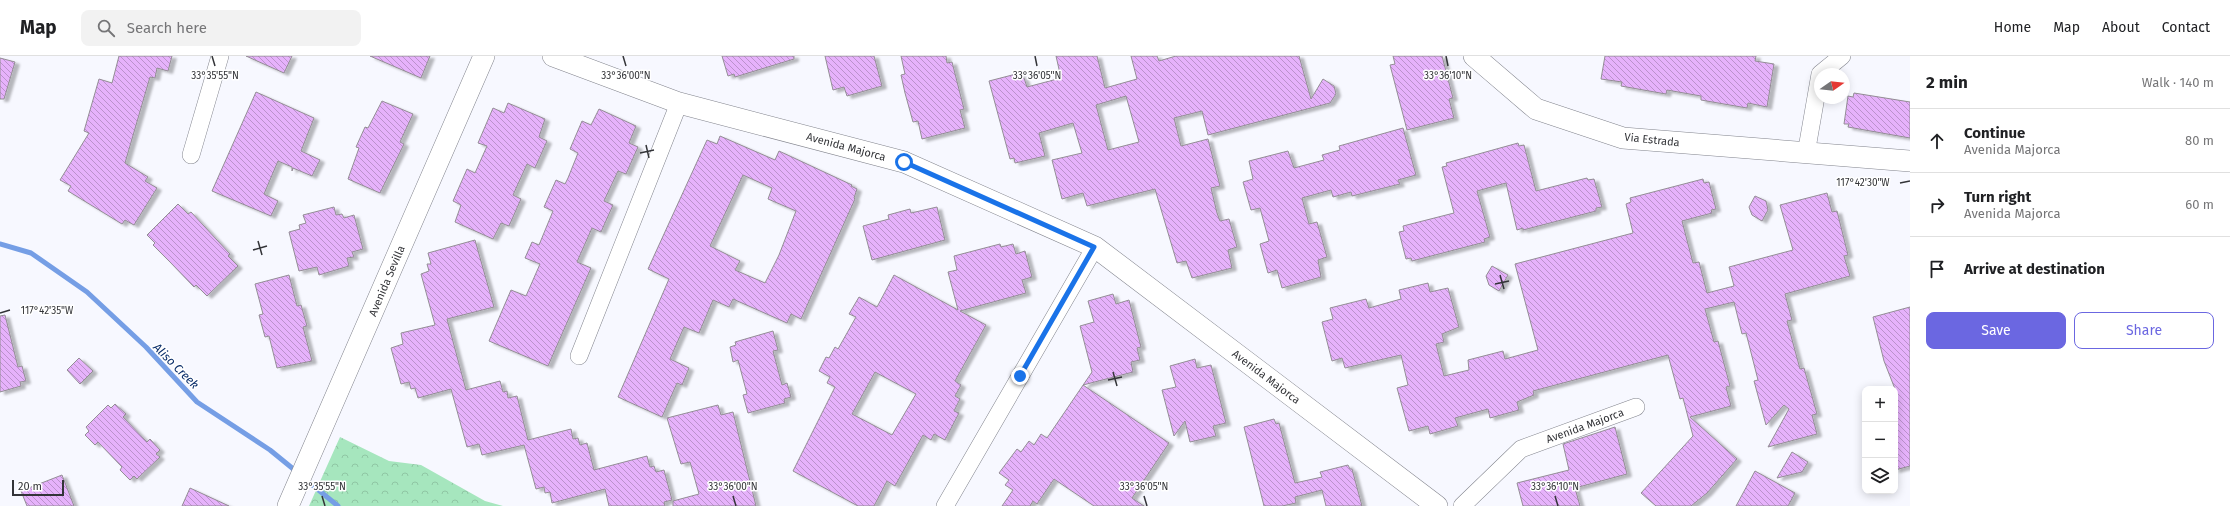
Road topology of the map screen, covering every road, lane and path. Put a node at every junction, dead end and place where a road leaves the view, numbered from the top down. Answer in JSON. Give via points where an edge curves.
{"nodes":[{"id":1,"x":220,"y":56,"type":"edge"},
{"id":2,"x":484,"y":56,"type":"edge"},
{"id":3,"x":554,"y":56,"type":"edge"},
{"id":4,"x":1474,"y":56,"type":"edge"},
{"id":5,"x":1842,"y":56,"type":"edge"},
{"id":6,"x":679,"y":104,"type":"junction"},
{"id":7,"x":1806,"y":154,"type":"junction"},
{"id":8,"x":191,"y":155,"type":"dead end"},
{"id":9,"x":1910,"y":161,"type":"edge"},
{"id":10,"x":1094,"y":247,"type":"junction"},
{"id":11,"x":579,"y":356,"type":"dead end"},
{"id":12,"x":1636,"y":407,"type":"dead end"},
{"id":13,"x":288,"y":506,"type":"edge"},
{"id":14,"x":945,"y":506,"type":"edge"},
{"id":15,"x":1437,"y":506,"type":"edge"},
{"id":16,"x":1462,"y":506,"type":"edge"}],
"edges":[{"from":1,"to":8,"type":"street"},
{"from":2,"to":13,"type":"street","name":"Avenida Sevilla"},
{"from":3,"to":6,"type":"street","name":"Avenida Majorca"},
{"from":4,"to":7,"type":"street","name":"Via Estrada","via":[[1536,109],[1623,138]]},
{"from":5,"to":7,"type":"street","via":[[1820,74]]},
{"from":6,"to":10,"type":"street","name":"Avenida Majorca","via":[[904,162]]},
{"from":6,"to":11,"type":"street"},
{"from":7,"to":9,"type":"street","name":"Via Estrada"},
{"from":10,"to":14,"type":"street"},
{"from":10,"to":15,"type":"street","name":"Avenida Majorca"},
{"from":12,"to":16,"type":"street","name":"Avenida Majorca","via":[[1521,448]]}]}
